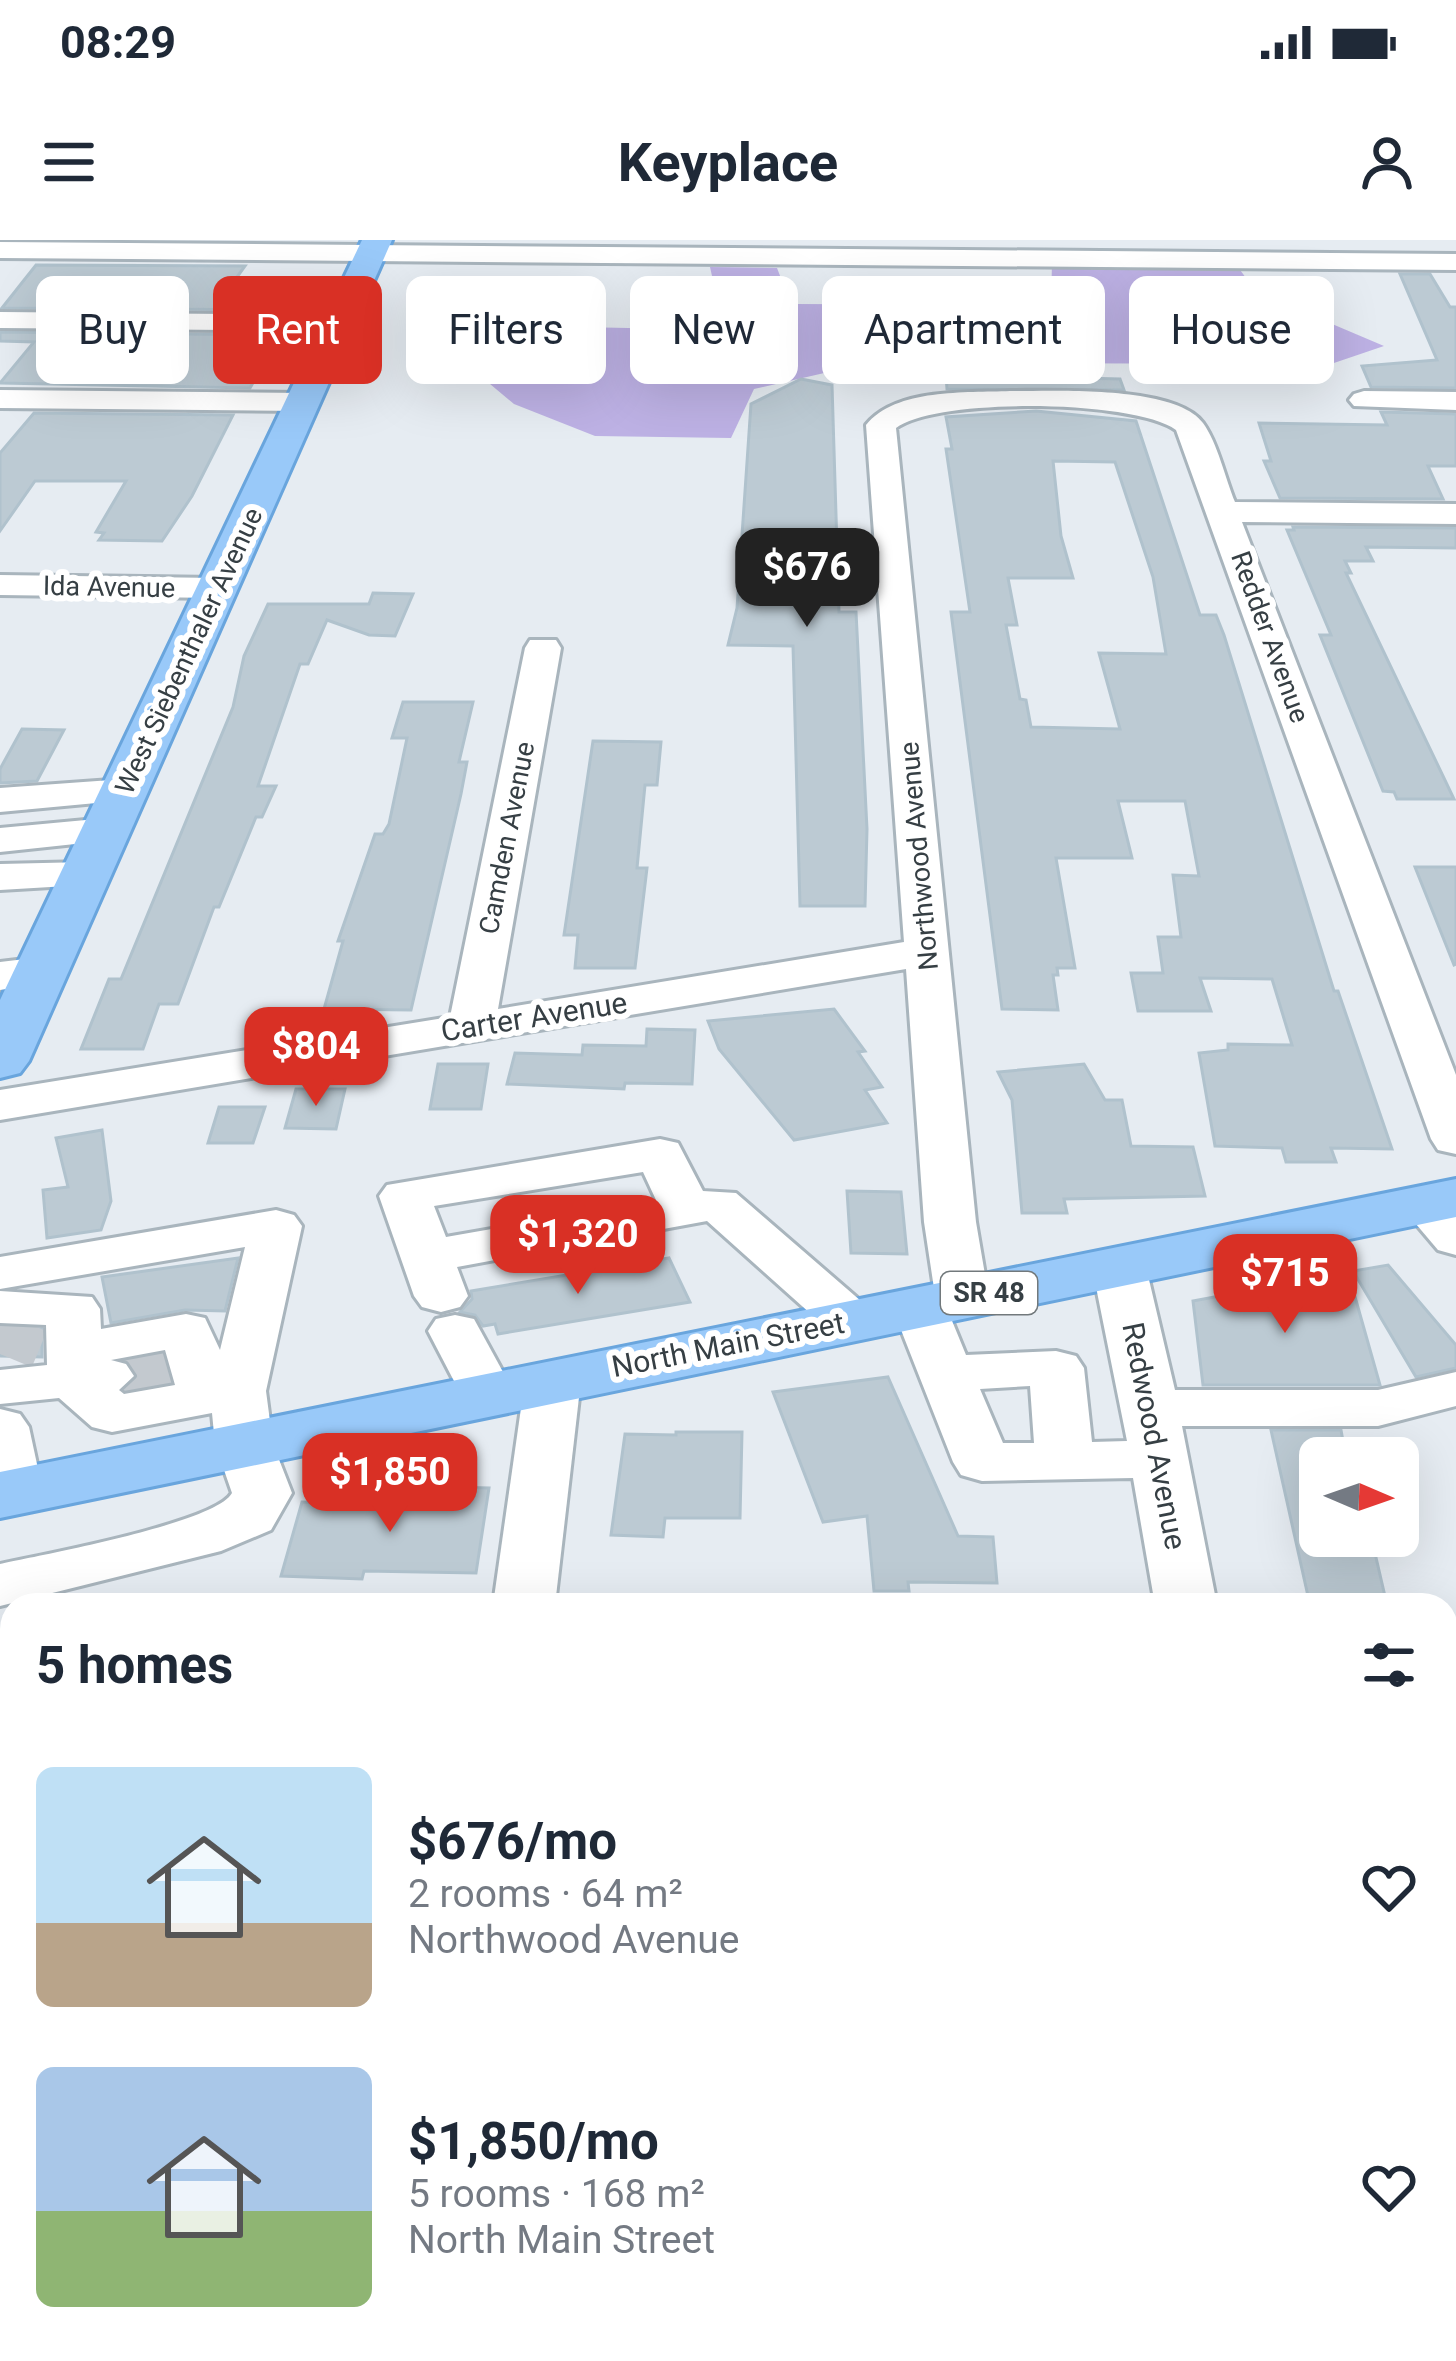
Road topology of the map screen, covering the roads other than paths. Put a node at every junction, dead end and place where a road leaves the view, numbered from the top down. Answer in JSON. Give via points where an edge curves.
{"nodes":[{"id":1,"x":573,"y":240,"type":"edge"},
{"id":2,"x":374,"y":246,"type":"edge"},
{"id":3,"x":856,"y":248,"type":"edge"},
{"id":4,"x":0,"y":250,"type":"edge"},
{"id":5,"x":541,"y":254,"type":"junction"},
{"id":6,"x":1456,"y":262,"type":"edge"},
{"id":7,"x":360,"y":276,"type":"edge"},
{"id":8,"x":0,"y":320,"type":"edge"},
{"id":9,"x":213,"y":322,"type":"edge"},
{"id":10,"x":310,"y":384,"type":"edge"},
{"id":11,"x":0,"y":399,"type":"edge"},
{"id":12,"x":1364,"y":400,"type":"dead end"},
{"id":13,"x":1456,"y":400,"type":"edge"},
{"id":14,"x":302,"y":402,"type":"junction"},
{"id":15,"x":888,"y":415,"type":"joint"},
{"id":16,"x":1224,"y":512,"type":"junction"},
{"id":17,"x":1456,"y":514,"type":"edge"},
{"id":18,"x":0,"y":585,"type":"edge"},
{"id":19,"x":218,"y":588,"type":"junction"},
{"id":20,"x":543,"y":648,"type":"dead end"},
{"id":21,"x":0,"y":800,"type":"edge"},
{"id":22,"x":116,"y":811,"type":"junction"},
{"id":23,"x":0,"y":840,"type":"edge"},
{"id":24,"x":86,"y":875,"type":"junction"},
{"id":25,"x":0,"y":877,"type":"edge"},
{"id":26,"x":927,"y":952,"type":"junction"},
{"id":27,"x":21,"y":973,"type":"edge"},
{"id":28,"x":471,"y":1028,"type":"junction"},
{"id":29,"x":0,"y":1061,"type":"edge"},
{"id":30,"x":0,"y":1105,"type":"edge"},
{"id":31,"x":1452,"y":1115,"type":"edge"},
{"id":32,"x":1446,"y":1214,"type":"edge"},
{"id":33,"x":1120,"y":1267,"type":"junction"},
{"id":34,"x":940,"y":1303,"type":"junction"},
{"id":35,"x":850,"y":1320,"type":"junction"},
{"id":36,"x":7,"y":1332,"type":"edge"},
{"id":37,"x":90,"y":1369,"type":"junction"},
{"id":38,"x":947,"y":1373,"type":"junction"},
{"id":39,"x":520,"y":1387,"type":"junction"},
{"id":40,"x":1456,"y":1389,"type":"edge"},
{"id":41,"x":213,"y":1390,"type":"junction"},
{"id":42,"x":1154,"y":1434,"type":"junction"},
{"id":43,"x":1065,"y":1460,"type":"junction"},
{"id":44,"x":4,"y":1472,"type":"edge"},
{"id":45,"x":0,"y":1586,"type":"edge"},
{"id":46,"x":524,"y":1593,"type":"edge"},
{"id":47,"x":1184,"y":1593,"type":"edge"}],
"edges":[{"from":1,"to":5,"type":"street"},
{"from":2,"to":4,"type":"street"},
{"from":2,"to":5,"type":"street"},
{"from":2,"to":7,"type":"main road","name":"West Siebenthaler Avenue"},
{"from":3,"to":5,"type":"street"},
{"from":3,"to":6,"type":"street"},
{"from":8,"to":9,"type":"street"},
{"from":10,"to":14,"type":"main road","name":"West Siebenthaler Avenue"},
{"from":11,"to":14,"type":"street"},
{"from":12,"to":13,"type":"street"},
{"from":14,"to":19,"type":"main road","name":"West Siebenthaler Avenue"},
{"from":15,"to":16,"type":"street","name":"Redder Avenue","via":[[953,402],[1154,408],[1190,426]]},
{"from":15,"to":26,"type":"street","name":"Northwood Avenue","via":[[881,425]]},
{"from":16,"to":17,"type":"street"},
{"from":16,"to":31,"type":"street","name":"Redder Avenue"},
{"from":18,"to":19,"type":"street","name":"Ida Avenue"},
{"from":19,"to":22,"type":"main road","name":"West Siebenthaler Avenue"},
{"from":20,"to":28,"type":"street","name":"Camden Avenue"},
{"from":21,"to":22,"type":"street"},
{"from":22,"to":23,"type":"street"},
{"from":22,"to":24,"type":"main road","name":"West Siebenthaler Avenue"},
{"from":24,"to":25,"type":"street"},
{"from":24,"to":27,"type":"main road","name":"West Siebenthaler Avenue"},
{"from":26,"to":28,"type":"street","name":"Carter Avenue"},
{"from":26,"to":34,"type":"street","name":"Northwood Avenue","via":[[950,1222]]},
{"from":27,"to":29,"type":"main road","name":"West Siebenthaler Avenue"},
{"from":28,"to":30,"type":"street","name":"Carter Avenue"},
{"from":32,"to":33,"type":"main road","name":"North Main Street","number":"SR 48"},
{"from":33,"to":34,"type":"main road","name":"North Main Street","number":"SR 48"},
{"from":33,"to":42,"type":"street","name":"Redwood Avenue"},
{"from":34,"to":35,"type":"main road","name":"North Main Street","number":"SR 48"},
{"from":34,"to":38,"type":"street","name":"Northwood Avenue"},
{"from":35,"to":39,"type":"main road","name":"North Main Street","number":"SR 48"},
{"from":35,"to":39,"type":"street","via":[[702,1207],[440,1294]]},
{"from":36,"to":37,"type":"street"},
{"from":36,"to":37,"type":"street","via":[[73,1309]]},
{"from":36,"to":41,"type":"street","via":[[276,1226]]},
{"from":37,"to":41,"type":"street","via":[[112,1414]]},
{"from":38,"to":43,"type":"street","name":"Northwood Avenue","via":[[982,1462]]},
{"from":38,"to":43,"type":"street","via":[[1056,1368]]},
{"from":39,"to":41,"type":"main road","name":"North Main Street","number":"SR 48"},
{"from":39,"to":46,"type":"street"},
{"from":40,"to":42,"type":"street","via":[[1378,1408]]},
{"from":41,"to":44,"type":"main road","name":"North Main Street","number":"SR 48"},
{"from":41,"to":45,"type":"street","via":[[262,1492],[250,1516],[200,1537]]},
{"from":42,"to":43,"type":"street"},
{"from":42,"to":47,"type":"street","name":"Redwood Avenue"}]}
